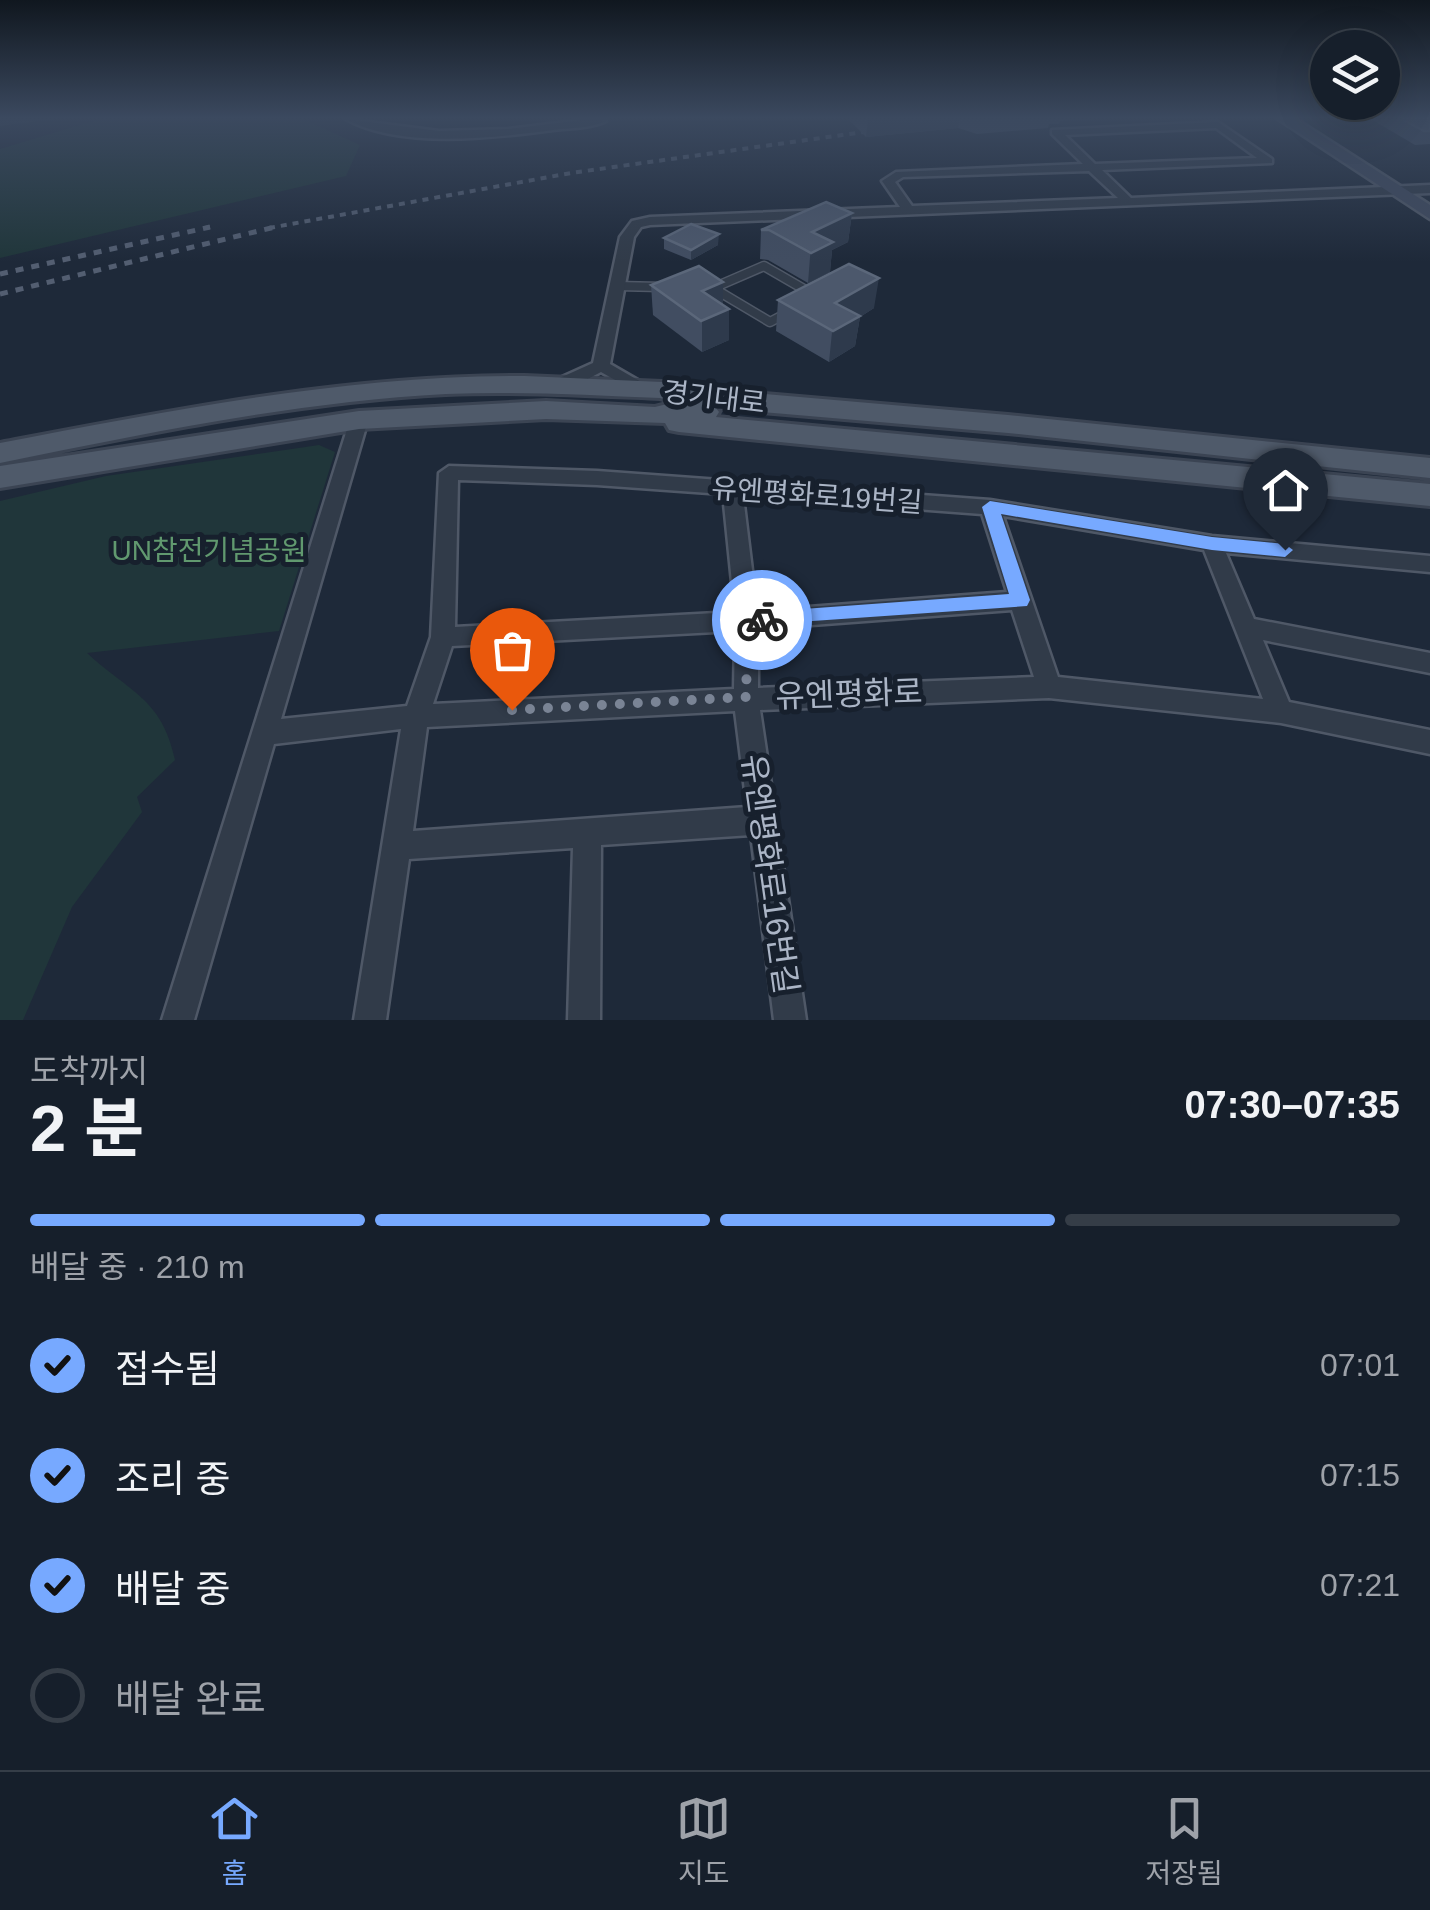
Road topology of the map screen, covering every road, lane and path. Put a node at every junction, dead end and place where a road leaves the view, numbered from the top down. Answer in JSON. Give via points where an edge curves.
{"nodes":[{"id":1,"x":1093,"y":167,"type":"junction"},
{"id":2,"x":1107,"y":167,"type":"edge"},
{"id":3,"x":1363,"y":167,"type":"edge"},
{"id":4,"x":1379,"y":167,"type":"edge"},
{"id":5,"x":1399,"y":192,"type":"junction"},
{"id":6,"x":1426,"y":192,"type":"edge"},
{"id":7,"x":1130,"y":202,"type":"junction"},
{"id":8,"x":908,"y":211,"type":"junction"},
{"id":9,"x":1430,"y":213,"type":"edge"},
{"id":10,"x":617,"y":286,"type":"junction"},
{"id":11,"x":674,"y":287,"type":"edge"},
{"id":12,"x":693,"y":288,"type":"edge"},
{"id":13,"x":712,"y":288,"type":"junction"},
{"id":14,"x":601,"y":366,"type":"junction"},
{"id":15,"x":548,"y":386,"type":"junction"},
{"id":16,"x":655,"y":399,"type":"junction"},
{"id":17,"x":360,"y":420,"type":"junction"},
{"id":18,"x":0,"y":453,"type":"edge"},
{"id":19,"x":1430,"y":454,"type":"edge"},
{"id":20,"x":1430,"y":468,"type":"edge"},
{"id":21,"x":0,"y":478,"type":"edge"},
{"id":22,"x":1430,"y":482,"type":"edge"},
{"id":23,"x":732,"y":489,"type":"junction"},
{"id":24,"x":1430,"y":495,"type":"edge"},
{"id":25,"x":990,"y":507,"type":"junction"},
{"id":26,"x":1212,"y":544,"type":"junction"},
{"id":27,"x":1430,"y":564,"type":"edge"},
{"id":28,"x":1020,"y":600,"type":"junction"},
{"id":29,"x":748,"y":621,"type":"junction"},
{"id":30,"x":1245,"y":627,"type":"junction"},
{"id":31,"x":443,"y":637,"type":"junction"},
{"id":32,"x":1430,"y":663,"type":"edge"},
{"id":33,"x":1049,"y":688,"type":"junction"},
{"id":34,"x":746,"y":697,"type":"junction"},
{"id":35,"x":1280,"y":712,"type":"junction"},
{"id":36,"x":416,"y":716,"type":"junction"},
{"id":37,"x":265,"y":733,"type":"junction"},
{"id":38,"x":1430,"y":742,"type":"edge"},
{"id":39,"x":763,"y":820,"type":"junction"},
{"id":40,"x":587,"y":832,"type":"junction"},
{"id":41,"x":396,"y":846,"type":"junction"},
{"id":42,"x":178,"y":1020,"type":"edge"},
{"id":43,"x":370,"y":1020,"type":"edge"},
{"id":44,"x":584,"y":1020,"type":"edge"},
{"id":45,"x":790,"y":1020,"type":"edge"}],
"edges":[{"from":1,"to":2,"type":"street"},
{"from":1,"to":7,"type":"street"},
{"from":1,"to":8,"type":"street","via":[[900,174],[888,181]]},
{"from":3,"to":5,"type":"street"},
{"from":4,"to":6,"type":"street"},
{"from":5,"to":6,"type":"street"},
{"from":5,"to":7,"type":"street"},
{"from":5,"to":9,"type":"street"},
{"from":7,"to":8,"type":"street"},
{"from":8,"to":10,"type":"street","via":[[637,224],[627,237]]},
{"from":10,"to":11,"type":"lane"},
{"from":10,"to":14,"type":"street"},
{"from":12,"to":13,"type":"lane"},
{"from":13,"to":13,"type":"lane","via":[[764,266],[818,297],[770,322]]},
{"from":14,"to":15,"type":"street"},
{"from":14,"to":16,"type":"street"},
{"from":15,"to":16,"type":"main road","name":"경기대로"},
{"from":15,"to":18,"type":"main road","name":"경기대로","via":[[445,386],[307,398]]},
{"from":16,"to":17,"type":"main road","name":"경기대로"},
{"from":16,"to":19,"type":"main road","via":[[686,387]]},
{"from":16,"to":20,"type":"main road","name":"경기대로","via":[[683,396],[1027,426]]},
{"from":16,"to":22,"type":"main road","name":"경기대로","via":[[681,410]]},
{"from":16,"to":24,"type":"main road","via":[[680,423]]},
{"from":17,"to":21,"type":"main road","name":"경기대로"},
{"from":17,"to":37,"type":"street"},
{"from":23,"to":25,"type":"street","name":"유엔평화로19번길"},
{"from":23,"to":29,"type":"street","name":"유엔평화로16번길"},
{"from":23,"to":31,"type":"street","name":"유엔평화로19번길","via":[[449,473]]},
{"from":25,"to":26,"type":"street","name":"유엔평화로19번길"},
{"from":25,"to":28,"type":"street"},
{"from":26,"to":27,"type":"street","name":"유엔평화로19번길"},
{"from":26,"to":30,"type":"street"},
{"from":28,"to":29,"type":"street"},
{"from":28,"to":33,"type":"street"},
{"from":29,"to":31,"type":"street"},
{"from":29,"to":34,"type":"street","name":"유엔평화로16번길"},
{"from":30,"to":32,"type":"street"},
{"from":30,"to":35,"type":"street"},
{"from":31,"to":36,"type":"street","name":"유엔평화로19번길"},
{"from":33,"to":34,"type":"street","name":"유엔평화로"},
{"from":33,"to":35,"type":"street","name":"유엔평화로"},
{"from":34,"to":36,"type":"street","name":"유엔평화로"},
{"from":34,"to":39,"type":"street","name":"유엔평화로16번길"},
{"from":35,"to":38,"type":"street","name":"유엔평화로"},
{"from":36,"to":37,"type":"street","name":"유엔평화로"},
{"from":36,"to":41,"type":"street","name":"유엔평화로19번길"},
{"from":37,"to":42,"type":"street"},
{"from":39,"to":40,"type":"street"},
{"from":39,"to":45,"type":"street","name":"유엔평화로16번길"},
{"from":40,"to":41,"type":"street"},
{"from":40,"to":44,"type":"street"},
{"from":41,"to":43,"type":"street","name":"유엔평화로19번길"}]}
